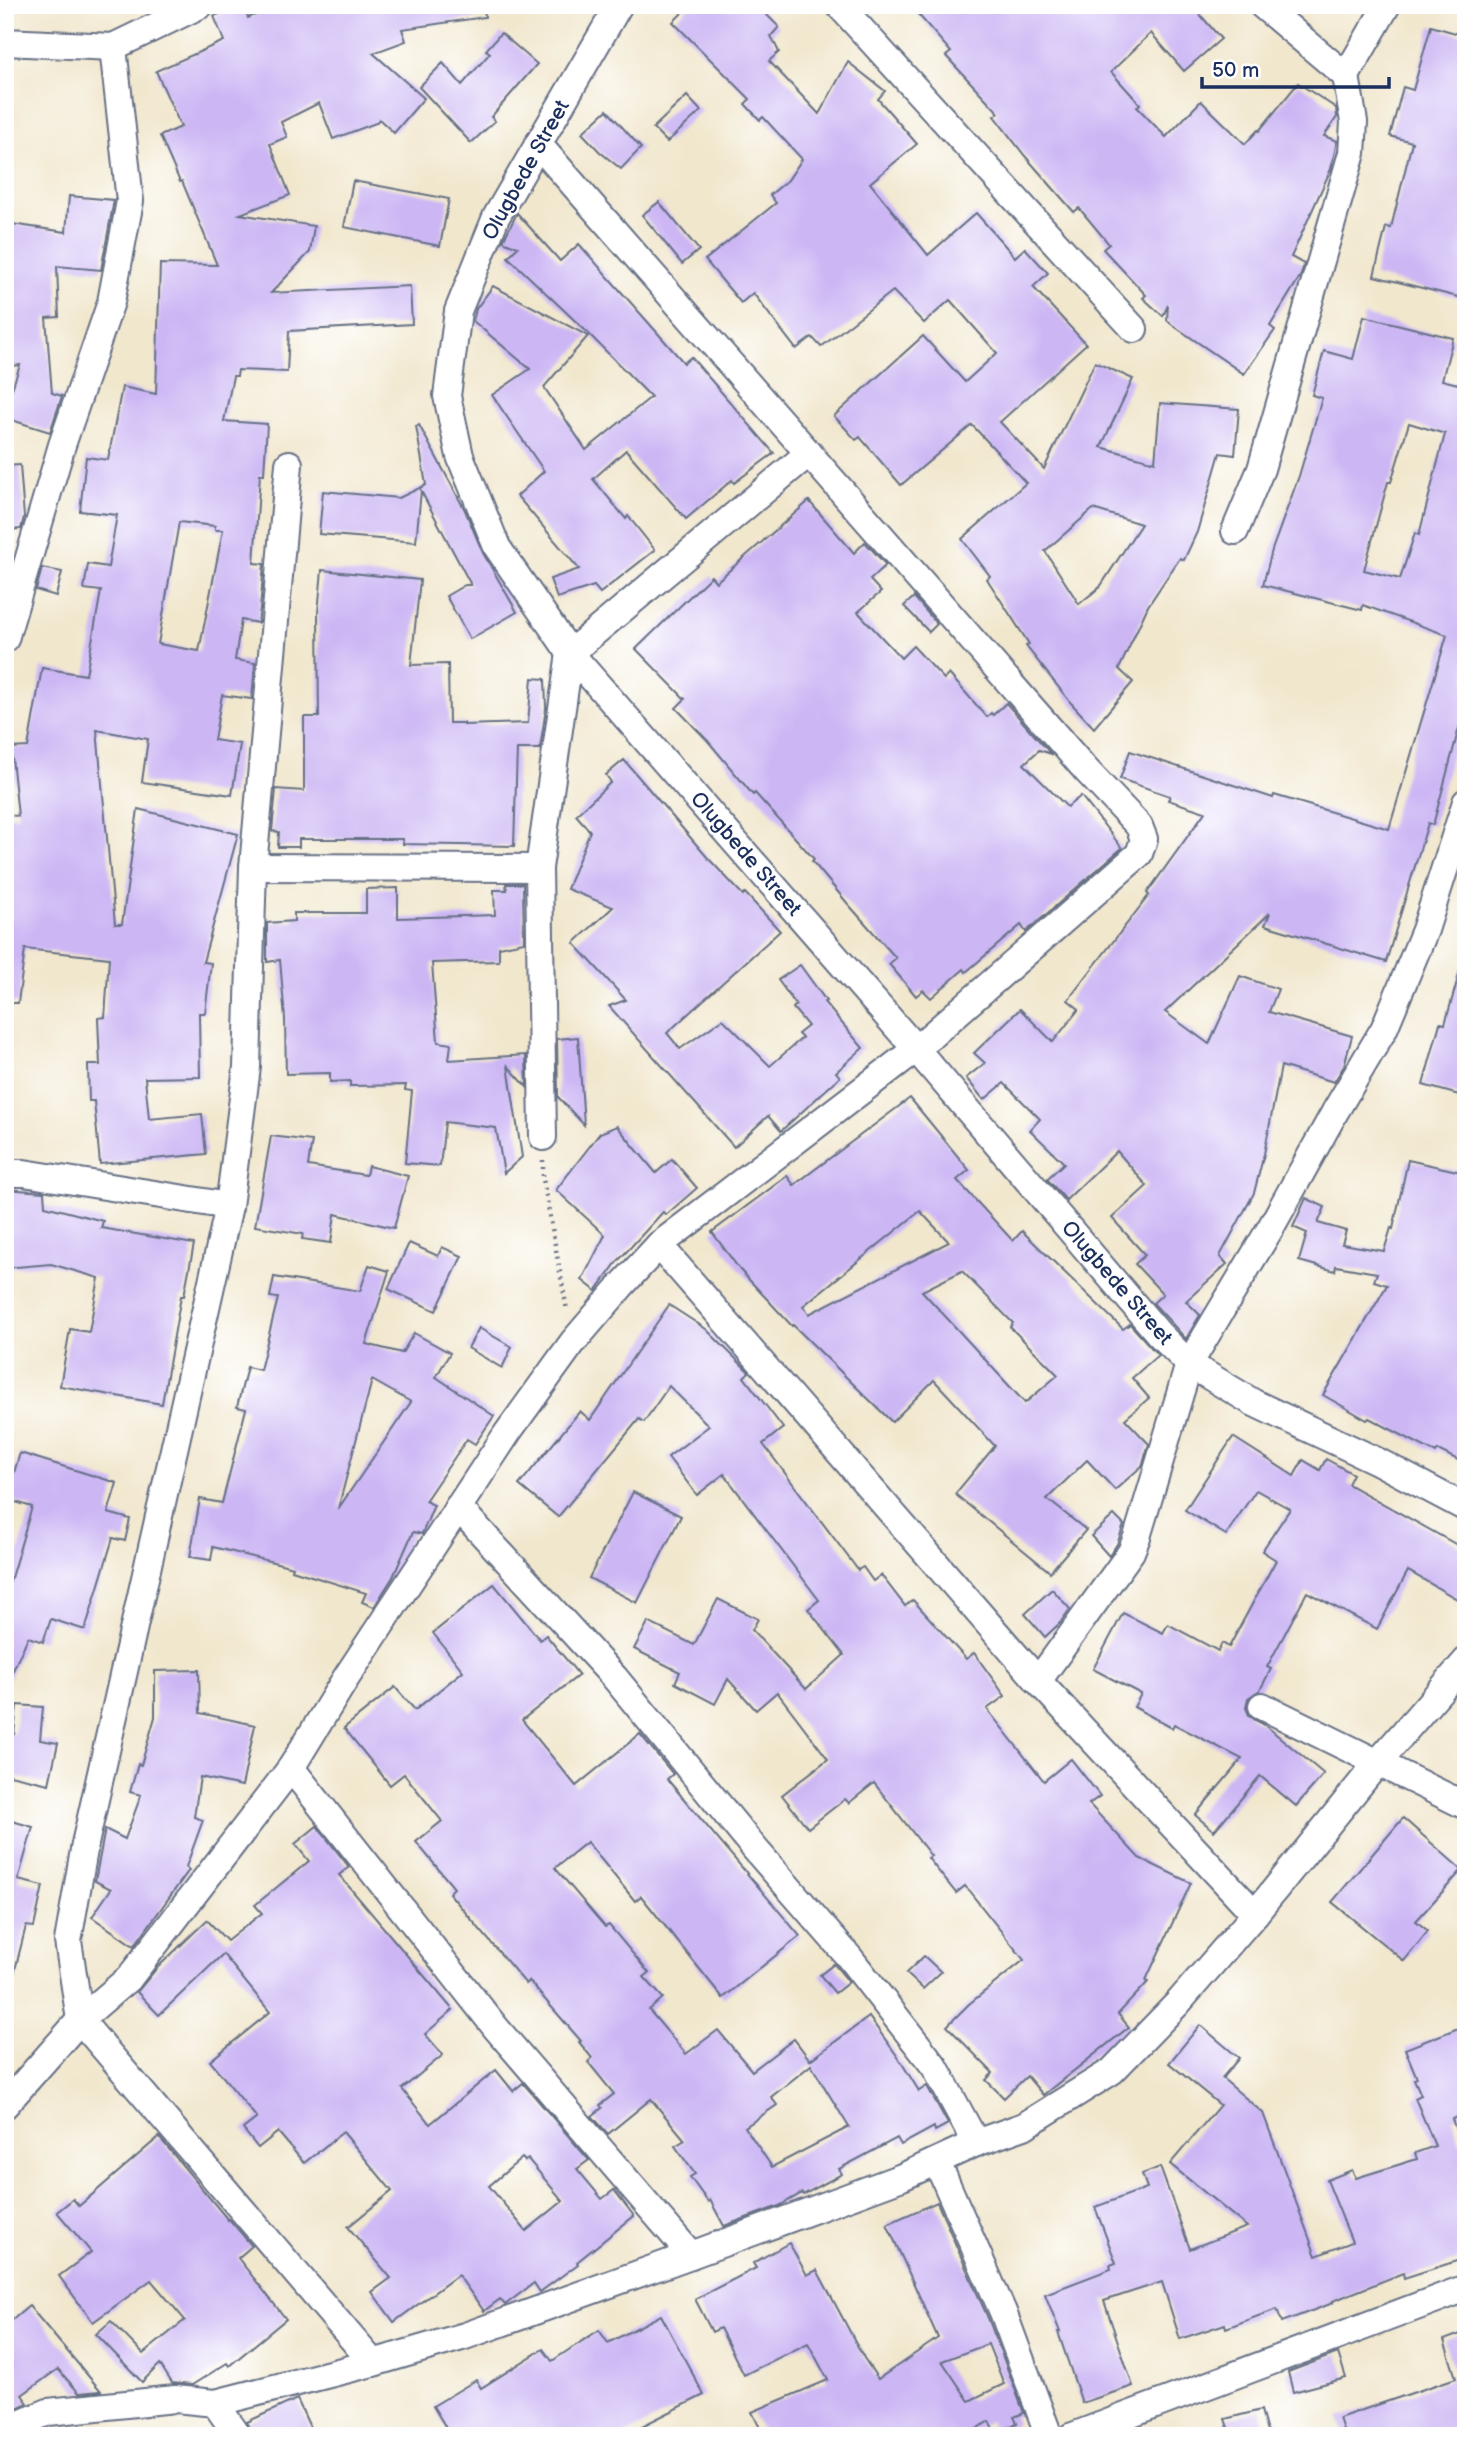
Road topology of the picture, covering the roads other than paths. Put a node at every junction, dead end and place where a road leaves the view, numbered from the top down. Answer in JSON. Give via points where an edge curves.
{"nodes":[{"id":1,"x":200,"y":5,"type":"edge"},
{"id":2,"x":619,"y":5,"type":"edge"},
{"id":3,"x":839,"y":5,"type":"edge"},
{"id":4,"x":1262,"y":5,"type":"edge"},
{"id":5,"x":1387,"y":5,"type":"edge"},
{"id":6,"x":5,"y":41,"type":"edge"},
{"id":7,"x":113,"y":47,"type":"junction"},
{"id":8,"x":1346,"y":76,"type":"junction"},
{"id":9,"x":538,"y":144,"type":"junction"},
{"id":10,"x":1134,"y":329,"type":"dead end"},
{"id":11,"x":809,"y":453,"type":"junction"},
{"id":12,"x":289,"y":464,"type":"dead end"},
{"id":13,"x":1235,"y":531,"type":"dead end"},
{"id":14,"x":5,"y":639,"type":"edge"},
{"id":15,"x":570,"y":653,"type":"junction"},
{"id":16,"x":1466,"y":802,"type":"edge"},
{"id":17,"x":253,"y":867,"type":"junction"},
{"id":18,"x":538,"y":868,"type":"junction"},
{"id":19,"x":916,"y":1049,"type":"junction"},
{"id":20,"x":543,"y":1137,"type":"road end"},
{"id":21,"x":5,"y":1173,"type":"edge"},
{"id":22,"x":229,"y":1206,"type":"junction"},
{"id":23,"x":659,"y":1245,"type":"junction"},
{"id":24,"x":1189,"y":1364,"type":"junction"},
{"id":25,"x":458,"y":1507,"type":"junction"},
{"id":26,"x":1466,"y":1508,"type":"edge"},
{"id":27,"x":1466,"y":1661,"type":"edge"},
{"id":28,"x":1038,"y":1681,"type":"junction"},
{"id":29,"x":1262,"y":1706,"type":"dead end"},
{"id":30,"x":1379,"y":1761,"type":"junction"},
{"id":31,"x":291,"y":1768,"type":"junction"},
{"id":32,"x":1466,"y":1806,"type":"edge"},
{"id":33,"x":1255,"y":1914,"type":"junction"},
{"id":34,"x":80,"y":2020,"type":"junction"},
{"id":35,"x":5,"y":2105,"type":"edge"},
{"id":36,"x":976,"y":2143,"type":"junction"},
{"id":37,"x":937,"y":2162,"type":"junction"},
{"id":38,"x":691,"y":2255,"type":"junction"},
{"id":39,"x":1466,"y":2288,"type":"edge"},
{"id":40,"x":373,"y":2363,"type":"junction"},
{"id":41,"x":215,"y":2403,"type":"junction"},
{"id":42,"x":5,"y":2430,"type":"edge"},
{"id":43,"x":238,"y":2436,"type":"edge"},
{"id":44,"x":1049,"y":2436,"type":"edge"},
{"id":45,"x":1073,"y":2436,"type":"edge"}],
"edges":[{"from":1,"to":7,"type":"street"},
{"from":2,"to":9,"type":"street","name":"Olugbede Street"},
{"from":3,"to":10,"type":"street"},
{"from":4,"to":8,"type":"street"},
{"from":5,"to":8,"type":"street"},
{"from":6,"to":7,"type":"street"},
{"from":7,"to":14,"type":"street","via":[[130,201],[111,302],[62,445]]},
{"from":8,"to":13,"type":"street","via":[[1354,122],[1352,153],[1261,469]]},
{"from":9,"to":11,"type":"street"},
{"from":9,"to":15,"type":"street","name":"Olugbede Street","via":[[496,217],[458,311],[447,396],[460,456],[497,547]]},
{"from":11,"to":15,"type":"street"},
{"from":11,"to":19,"type":"street","via":[[1139,826],[1144,839],[1139,854]]},
{"from":12,"to":17,"type":"street"},
{"from":15,"to":18,"type":"street"},
{"from":15,"to":19,"type":"street","name":"Olugbede Street"},
{"from":16,"to":24,"type":"street","via":[[1425,930],[1384,1029]]},
{"from":17,"to":18,"type":"street"},
{"from":17,"to":22,"type":"street","via":[[247,1067]]},
{"from":18,"to":20,"type":"street"},
{"from":19,"to":23,"type":"street"},
{"from":19,"to":24,"type":"street","name":"Olugbede Street"},
{"from":21,"to":22,"type":"street"},
{"from":22,"to":34,"type":"street","via":[[85,1844],[68,1941]]},
{"from":23,"to":25,"type":"street","via":[[573,1342]]},
{"from":23,"to":28,"type":"street"},
{"from":24,"to":26,"type":"street","name":"Olugbede Street","via":[[1254,1402]]},
{"from":24,"to":28,"type":"street","via":[[1131,1552]]},
{"from":25,"to":31,"type":"street"},
{"from":25,"to":36,"type":"street","via":[[615,1678],[849,1957],[935,2067]]},
{"from":27,"to":30,"type":"street"},
{"from":28,"to":33,"type":"street"},
{"from":29,"to":30,"type":"street"},
{"from":30,"to":32,"type":"street"},
{"from":30,"to":33,"type":"street"},
{"from":31,"to":34,"type":"street","via":[[130,1977]]},
{"from":31,"to":38,"type":"street","via":[[496,2028]]},
{"from":33,"to":36,"type":"street","via":[[1112,2071],[1024,2126]]},
{"from":34,"to":35,"type":"street"},
{"from":34,"to":40,"type":"street"},
{"from":36,"to":37,"type":"street"},
{"from":37,"to":38,"type":"street"},
{"from":37,"to":44,"type":"street","via":[[1003,2312]]},
{"from":38,"to":40,"type":"street","via":[[466,2336]]},
{"from":39,"to":45,"type":"street"},
{"from":40,"to":41,"type":"street"},
{"from":41,"to":42,"type":"street","via":[[174,2399],[48,2412]]},
{"from":41,"to":43,"type":"street"}]}
